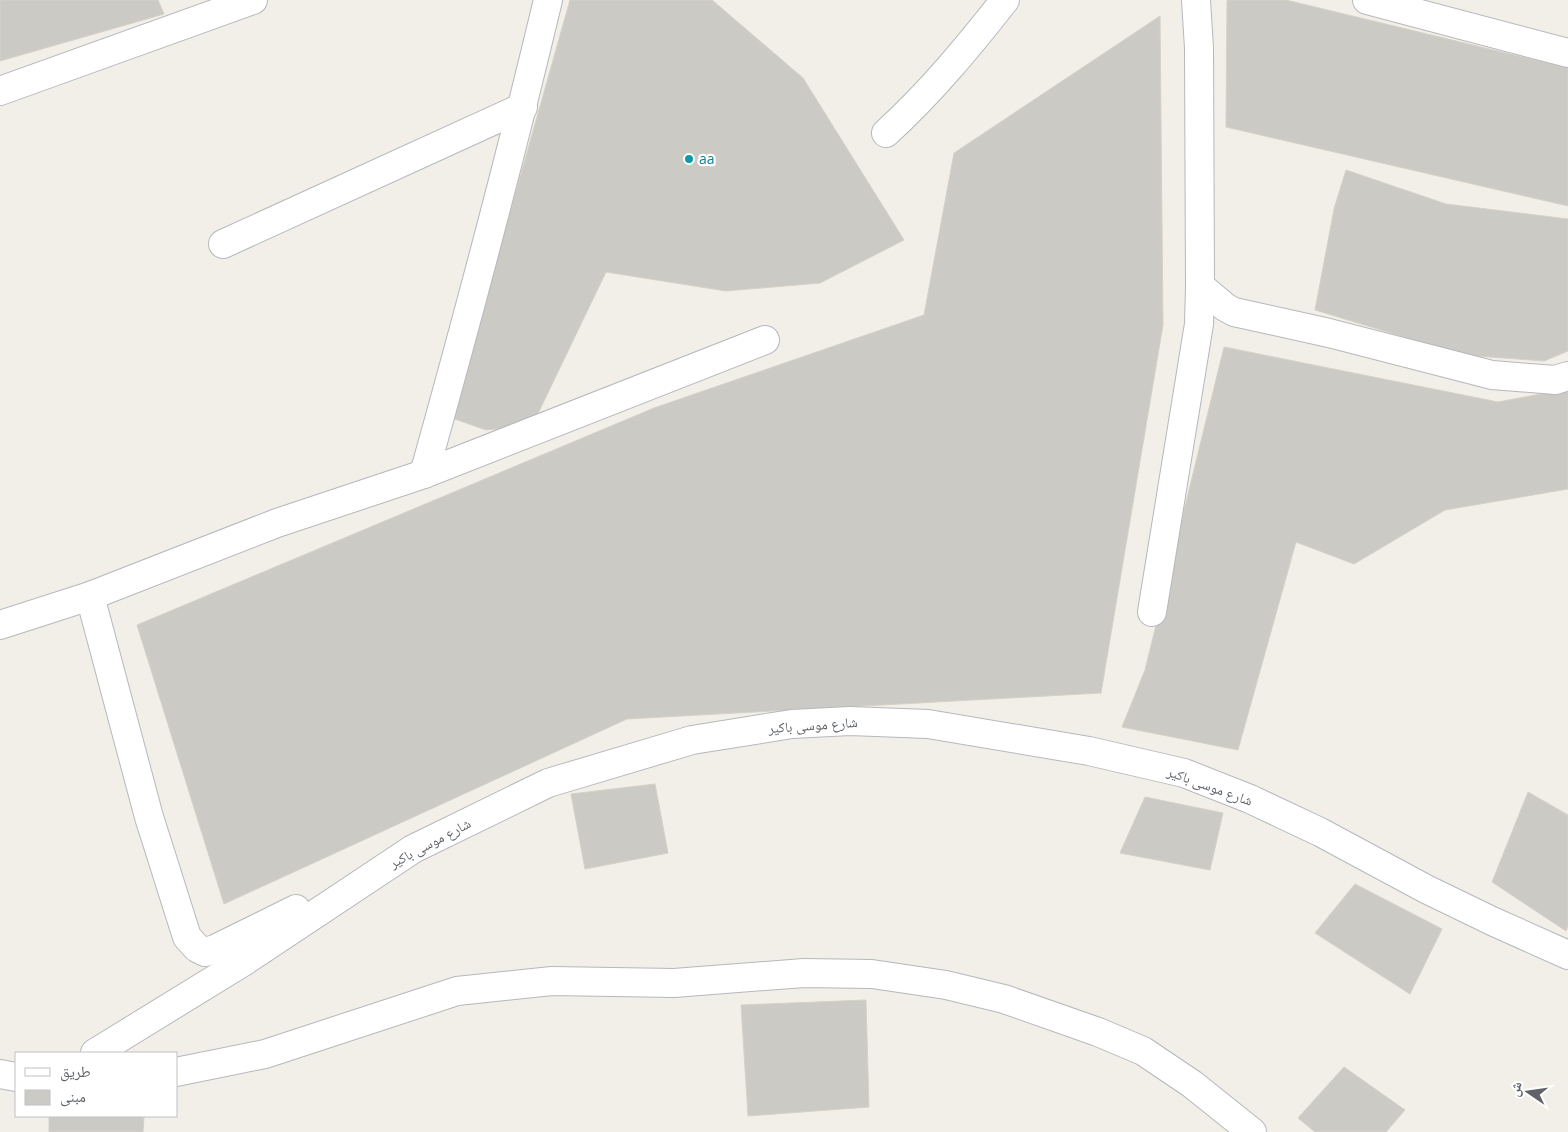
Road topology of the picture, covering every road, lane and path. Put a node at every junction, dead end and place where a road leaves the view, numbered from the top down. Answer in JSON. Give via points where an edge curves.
{"nodes":[{"id":1,"x":253,"y":0,"type":"edge"},
{"id":2,"x":548,"y":0,"type":"edge"},
{"id":3,"x":1006,"y":0,"type":"edge"},
{"id":4,"x":1196,"y":0,"type":"edge"},
{"id":5,"x":1367,"y":0,"type":"edge"},
{"id":6,"x":1568,"y":53,"type":"edge"},
{"id":7,"x":0,"y":91,"type":"edge"},
{"id":8,"x":523,"y":107,"type":"junction"},
{"id":9,"x":886,"y":134,"type":"dead end"},
{"id":10,"x":223,"y":244,"type":"dead end"},
{"id":11,"x":1200,"y":286,"type":"junction"},
{"id":12,"x":765,"y":340,"type":"dead end"},
{"id":13,"x":1568,"y":376,"type":"edge"},
{"id":14,"x":424,"y":474,"type":"junction"},
{"id":15,"x":90,"y":596,"type":"junction"},
{"id":16,"x":1152,"y":612,"type":"dead end"},
{"id":17,"x":0,"y":625,"type":"edge"},
{"id":18,"x":331,"y":902,"type":"junction"},
{"id":19,"x":1568,"y":955,"type":"edge"},
{"id":20,"x":97,"y":1052,"type":"edge"},
{"id":21,"x":178,"y":1072,"type":"edge"},
{"id":22,"x":0,"y":1074,"type":"edge"},
{"id":23,"x":15,"y":1077,"type":"edge"},
{"id":24,"x":1252,"y":1132,"type":"edge"}],
"edges":[{"from":1,"to":7,"type":"street"},
{"from":2,"to":8,"type":"street"},
{"from":3,"to":9,"type":"street","via":[[914,108]]},
{"from":4,"to":11,"type":"street"},
{"from":5,"to":6,"type":"street"},
{"from":8,"to":10,"type":"street"},
{"from":8,"to":14,"type":"street"},
{"from":11,"to":13,"type":"street","via":[[1234,312],[1492,375],[1555,380]]},
{"from":11,"to":16,"type":"street","via":[[1199,324]]},
{"from":12,"to":14,"type":"street"},
{"from":14,"to":15,"type":"street","via":[[277,523]]},
{"from":15,"to":17,"type":"street"},
{"from":15,"to":18,"type":"street","via":[[149,817],[187,937],[205,952],[292,910]]},
{"from":18,"to":19,"type":"street","name":"شارع موسى باكير","via":[[413,849],[548,783],[692,740],[792,724],[850,721],[928,724],[1089,751],[1184,773],[1259,803],[1426,889]]},
{"from":18,"to":20,"type":"street","name":"شارع موسى باكير","via":[[243,962]]},
{"from":21,"to":24,"type":"street","via":[[265,1054],[457,991],[552,981],[674,983],[804,973],[872,974],[946,985],[1004,999],[1107,1036],[1143,1051],[1192,1084]]},
{"from":22,"to":23,"type":"street"}]}
